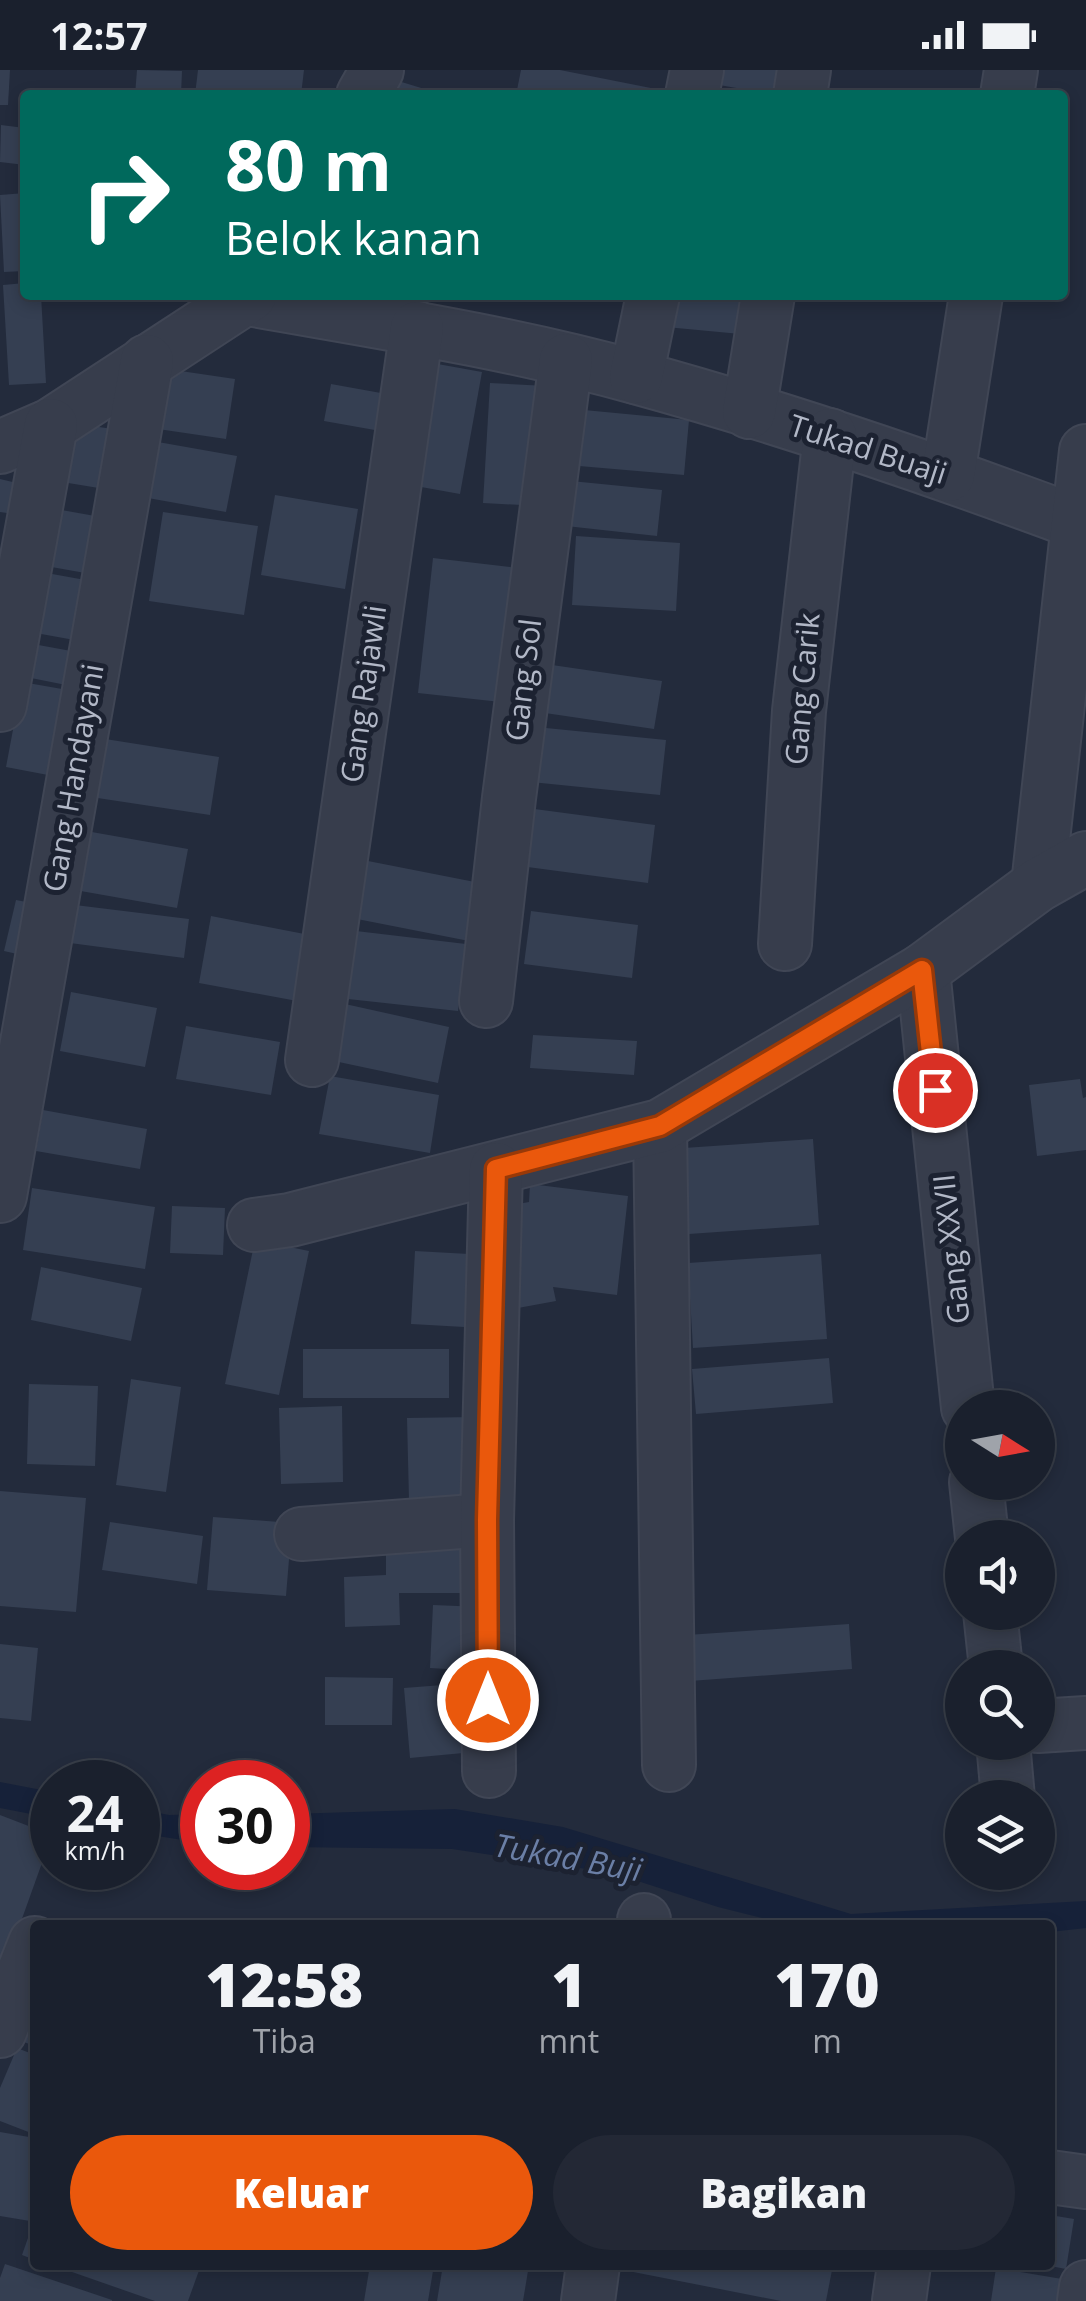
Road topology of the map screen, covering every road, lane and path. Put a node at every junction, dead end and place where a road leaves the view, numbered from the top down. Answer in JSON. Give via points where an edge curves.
{"nodes":[{"id":1,"x":244,"y":300,"type":"edge"},
{"id":2,"x":265,"y":300,"type":"edge"},
{"id":3,"x":651,"y":300,"type":"edge"},
{"id":4,"x":767,"y":300,"type":"edge"},
{"id":5,"x":975,"y":300,"type":"edge"},
{"id":6,"x":417,"y":328,"type":"junction"},
{"id":7,"x":148,"y":360,"type":"junction"},
{"id":8,"x":566,"y":360,"type":"junction"},
{"id":9,"x":636,"y":377,"type":"junction"},
{"id":10,"x":749,"y":412,"type":"junction"},
{"id":11,"x":51,"y":426,"type":"junction"},
{"id":12,"x":830,"y":435,"type":"junction"},
{"id":13,"x":0,"y":447,"type":"edge"},
{"id":14,"x":1086,"y":450,"type":"edge"},
{"id":15,"x":948,"y":475,"type":"junction"},
{"id":16,"x":1076,"y":522,"type":"junction"},
{"id":17,"x":0,"y":704,"type":"edge"},
{"id":18,"x":1086,"y":858,"type":"edge"},
{"id":19,"x":1038,"y":885,"type":"junction"},
{"id":20,"x":786,"y":944,"type":"dead end"},
{"id":21,"x":922,"y":970,"type":"junction"},
{"id":22,"x":486,"y":1001,"type":"dead end"},
{"id":23,"x":312,"y":1060,"type":"dead end"},
{"id":24,"x":660,"y":1126,"type":"junction"},
{"id":25,"x":496,"y":1169,"type":"junction"},
{"id":26,"x":0,"y":1196,"type":"edge"},
{"id":27,"x":254,"y":1225,"type":"dead end"},
{"id":28,"x":966,"y":1390,"type":"edge"},
{"id":29,"x":487,"y":1520,"type":"junction"},
{"id":30,"x":301,"y":1534,"type":"dead end"},
{"id":31,"x":1086,"y":1722,"type":"edge"},
{"id":32,"x":1055,"y":1725,"type":"edge"},
{"id":33,"x":669,"y":1765,"type":"dead end"},
{"id":34,"x":488,"y":1771,"type":"dead end"},
{"id":35,"x":30,"y":1955,"type":"edge"},
{"id":36,"x":0,"y":2031,"type":"edge"},
{"id":37,"x":1055,"y":2178,"type":"edge"},
{"id":38,"x":1086,"y":2182,"type":"edge"},
{"id":39,"x":592,"y":2270,"type":"edge"},
{"id":40,"x":903,"y":2270,"type":"edge"},
{"id":41,"x":1086,"y":2287,"type":"edge"},
{"id":42,"x":588,"y":2301,"type":"edge"},
{"id":43,"x":899,"y":2301,"type":"edge"},
{"id":44,"x":1084,"y":2301,"type":"edge"}],
"edges":[{"from":1,"to":7,"type":"street"},
{"from":2,"to":6,"type":"street","name":"Tukad Buaji"},
{"from":3,"to":9,"type":"street"},
{"from":4,"to":10,"type":"street"},
{"from":5,"to":15,"type":"street"},
{"from":6,"to":8,"type":"street","name":"Tukad Buaji"},
{"from":6,"to":23,"type":"street","name":"Gang Rajawli"},
{"from":7,"to":11,"type":"street"},
{"from":7,"to":26,"type":"street","name":"Gang Handayani"},
{"from":8,"to":9,"type":"street","name":"Tukad Buaji"},
{"from":8,"to":22,"type":"street","name":"Gang Sol"},
{"from":9,"to":10,"type":"street","name":"Tukad Buaji"},
{"from":10,"to":12,"type":"street","name":"Tukad Buaji"},
{"from":11,"to":13,"type":"street"},
{"from":11,"to":17,"type":"street"},
{"from":12,"to":15,"type":"street","name":"Tukad Buaji"},
{"from":12,"to":20,"type":"street","name":"Gang Carik","via":[[798,711]]},
{"from":14,"to":16,"type":"street"},
{"from":15,"to":16,"type":"street","name":"Tukad Buaji"},
{"from":16,"to":19,"type":"street"},
{"from":18,"to":19,"type":"street"},
{"from":19,"to":21,"type":"street"},
{"from":21,"to":24,"type":"street"},
{"from":21,"to":28,"type":"street","name":"Gang XXVII"},
{"from":24,"to":25,"type":"street"},
{"from":24,"to":33,"type":"street"},
{"from":25,"to":27,"type":"street"},
{"from":25,"to":29,"type":"street"},
{"from":29,"to":30,"type":"street"},
{"from":29,"to":34,"type":"street"},
{"from":31,"to":32,"type":"street"},
{"from":35,"to":36,"type":"street"},
{"from":37,"to":38,"type":"street"},
{"from":39,"to":42,"type":"street"},
{"from":40,"to":43,"type":"street"},
{"from":41,"to":44,"type":"street"}]}
